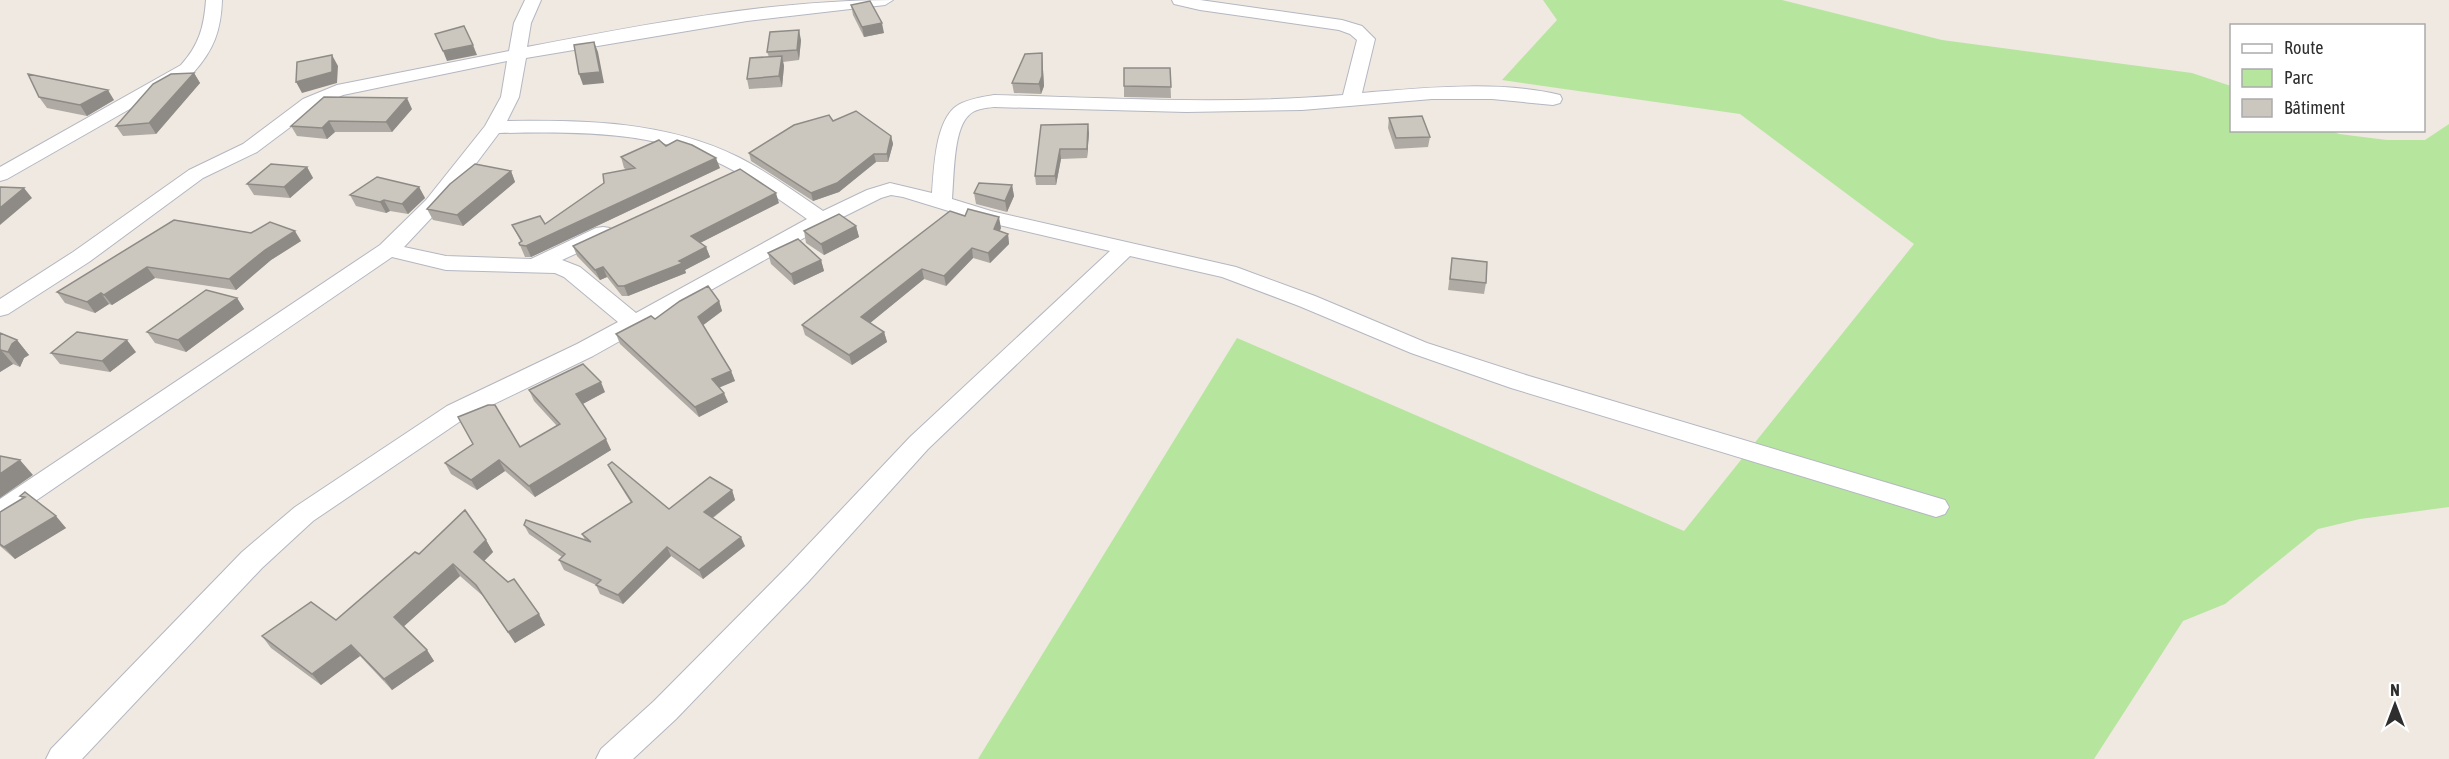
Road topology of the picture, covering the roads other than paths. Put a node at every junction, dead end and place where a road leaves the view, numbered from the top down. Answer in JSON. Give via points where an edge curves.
{"nodes":[{"id":1,"x":214,"y":0,"type":"edge"},
{"id":2,"x":533,"y":0,"type":"edge"},
{"id":3,"x":885,"y":0,"type":"edge"},
{"id":4,"x":1180,"y":0,"type":"edge"},
{"id":5,"x":518,"y":53,"type":"junction"},
{"id":6,"x":1351,"y":99,"type":"junction"},
{"id":7,"x":1553,"y":99,"type":"dead end"},
{"id":8,"x":495,"y":127,"type":"junction"},
{"id":9,"x":743,"y":168,"type":"junction"},
{"id":10,"x":0,"y":175,"type":"edge"},
{"id":11,"x":722,"y":178,"type":"edge"},
{"id":12,"x":941,"y":202,"type":"junction"},
{"id":13,"x":822,"y":220,"type":"junction"},
{"id":14,"x":624,"y":223,"type":"edge"},
{"id":15,"x":1126,"y":248,"type":"junction"},
{"id":16,"x":388,"y":250,"type":"junction"},
{"id":17,"x":537,"y":264,"type":"junction"},
{"id":18,"x":0,"y":309,"type":"edge"},
{"id":19,"x":634,"y":323,"type":"junction"},
{"id":20,"x":1936,"y":507,"type":"dead end"},
{"id":21,"x":0,"y":512,"type":"edge"},
{"id":22,"x":62,"y":759,"type":"edge"},
{"id":23,"x":612,"y":759,"type":"edge"}],
"edges":[{"from":1,"to":10,"type":"street","via":[[213,30],[201,54],[187,69]]},
{"from":2,"to":5,"type":"street","via":[[520,23]]},
{"from":3,"to":5,"type":"street","via":[[715,20]]},
{"from":4,"to":6,"type":"street","via":[[1342,24],[1356,30],[1366,39]]},
{"from":5,"to":8,"type":"street","via":[[510,97]]},
{"from":5,"to":18,"type":"street","via":[[337,91],[310,103],[250,148],[196,174]]},
{"from":6,"to":7,"type":"street","via":[[1492,93]]},
{"from":6,"to":12,"type":"street","via":[[1186,106],[994,101],[976,104],[961,112],[952,125]]},
{"from":8,"to":9,"type":"street","via":[[572,125],[631,131],[681,140]]},
{"from":8,"to":16,"type":"street","via":[[414,228]]},
{"from":9,"to":11,"type":"street"},
{"from":9,"to":13,"type":"street"},
{"from":12,"to":13,"type":"street","via":[[890,189]]},
{"from":12,"to":15,"type":"street"},
{"from":13,"to":19,"type":"street"},
{"from":14,"to":17,"type":"street"},
{"from":15,"to":20,"type":"street","via":[[1228,272],[1419,348],[1521,382]]},
{"from":15,"to":23,"type":"street","via":[[919,443],[707,668]]},
{"from":16,"to":17,"type":"street","via":[[446,262]]},
{"from":16,"to":21,"type":"street"},
{"from":17,"to":19,"type":"street","via":[[572,272]]},
{"from":19,"to":22,"type":"street","via":[[456,412],[304,514],[252,560]]}]}
